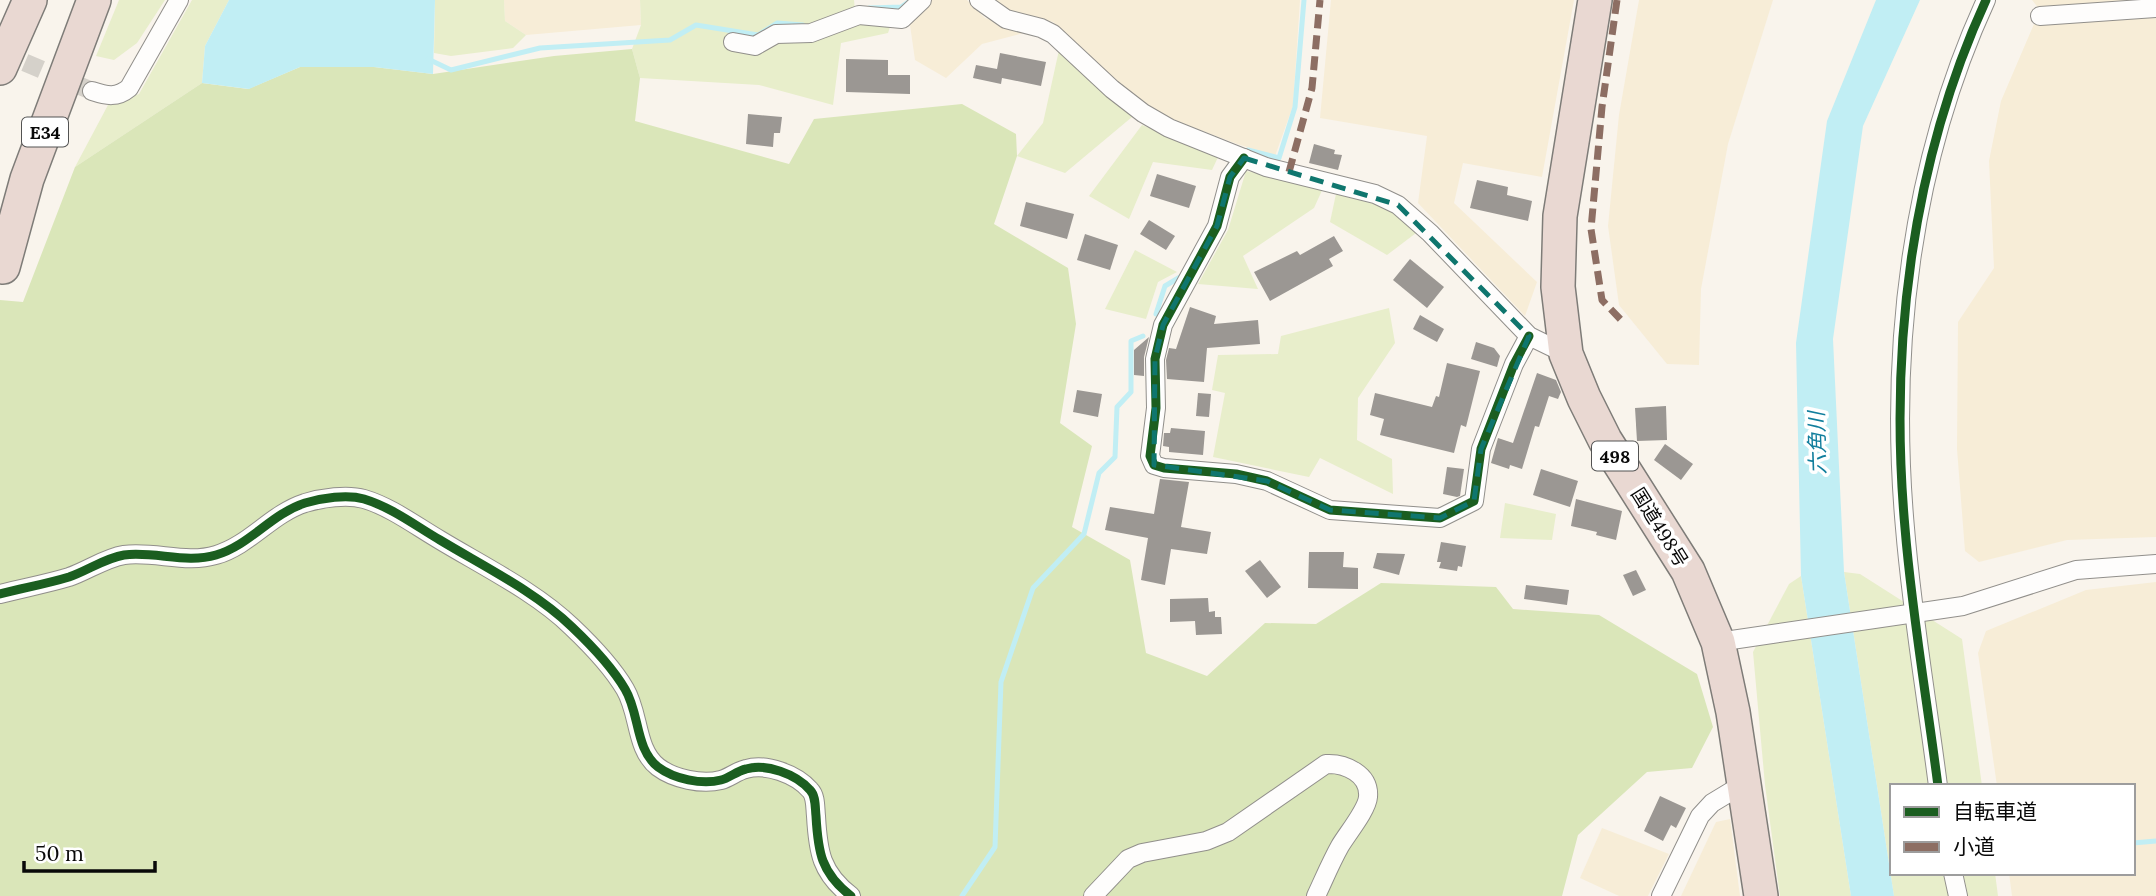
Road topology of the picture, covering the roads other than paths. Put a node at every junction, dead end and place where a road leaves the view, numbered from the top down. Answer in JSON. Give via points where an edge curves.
{"nodes":[{"id":1,"x":30,"y":0,"type":"edge"},
{"id":2,"x":94,"y":0,"type":"edge"},
{"id":3,"x":178,"y":0,"type":"edge"},
{"id":4,"x":922,"y":0,"type":"edge"},
{"id":5,"x":979,"y":0,"type":"edge"},
{"id":6,"x":1595,"y":0,"type":"edge"},
{"id":7,"x":1986,"y":0,"type":"edge"},
{"id":8,"x":2156,"y":8,"type":"edge"},
{"id":9,"x":2040,"y":16,"type":"dead end"},
{"id":10,"x":733,"y":42,"type":"dead end"},
{"id":11,"x":0,"y":68,"type":"edge"},
{"id":12,"x":92,"y":92,"type":"tunnel mouth"},
{"id":13,"x":1244,"y":158,"type":"junction"},
{"id":14,"x":3,"y":267,"type":"dead end"},
{"id":15,"x":1529,"y":336,"type":"junction"},
{"id":16,"x":1566,"y":354,"type":"junction"},
{"id":17,"x":2156,"y":564,"type":"edge"},
{"id":18,"x":0,"y":594,"type":"edge"},
{"id":19,"x":1913,"y":613,"type":"junction"},
{"id":20,"x":1718,"y":642,"type":"junction"},
{"id":21,"x":1745,"y":783,"type":"junction"},
{"id":22,"x":1938,"y":784,"type":"edge"},
{"id":23,"x":1953,"y":875,"type":"edge"},
{"id":24,"x":851,"y":896,"type":"edge"},
{"id":25,"x":1093,"y":896,"type":"edge"},
{"id":26,"x":1317,"y":896,"type":"edge"},
{"id":27,"x":1661,"y":896,"type":"edge"},
{"id":28,"x":1761,"y":896,"type":"edge"},
{"id":29,"x":1958,"y":896,"type":"edge"}],
"edges":[{"from":1,"to":11,"type":"highway"},
{"from":2,"to":14,"type":"highway","number":"E34","via":[[27,179]]},
{"from":3,"to":12,"type":"street","via":[[129,88],[121,95]]},
{"from":4,"to":10,"type":"street","via":[[902,19],[859,15],[810,33],[776,34],[755,46]]},
{"from":5,"to":13,"type":"street","via":[[1006,19],[1053,34],[1112,89],[1168,128]]},
{"from":6,"to":16,"type":"highway","name":"国道498号","number":"498","via":[[1559,216],[1558,287]]},
{"from":7,"to":19,"type":"street","via":[[1945,100],[1909,271],[1901,444]]},
{"from":8,"to":9,"type":"street"},
{"from":13,"to":15,"type":"street","via":[[1375,194],[1398,205]]},
{"from":13,"to":15,"type":"street","via":[[1230,177],[1217,226],[1163,325],[1155,359],[1156,408],[1150,456],[1154,465],[1267,481],[1331,510],[1440,518],[1474,501],[1481,449]]},
{"from":15,"to":16,"type":"street"},
{"from":16,"to":20,"type":"highway","name":"国道498号","number":"498","via":[[1605,440],[1688,571]]},
{"from":17,"to":19,"type":"street","via":[[2076,570],[1963,606]]},
{"from":18,"to":24,"type":"street","via":[[69,577],[122,555],[216,555],[305,503],[347,496],[364,499],[390,510],[538,600],[571,626],[625,689],[645,754],[660,768],[679,778],[707,782],[761,767],[788,774],[811,790],[817,842],[827,872]]},
{"from":19,"to":20,"type":"street"},
{"from":19,"to":22,"type":"street"},
{"from":20,"to":21,"type":"highway","name":"国道498号","number":"498"},
{"from":21,"to":27,"type":"street","via":[[1700,816]]},
{"from":21,"to":28,"type":"highway","name":"国道498号","number":"498"},
{"from":23,"to":29,"type":"street"},
{"from":25,"to":26,"type":"street","via":[[1128,859],[1228,832],[1326,764],[1338,764],[1353,768],[1366,785],[1368,799]]}]}
